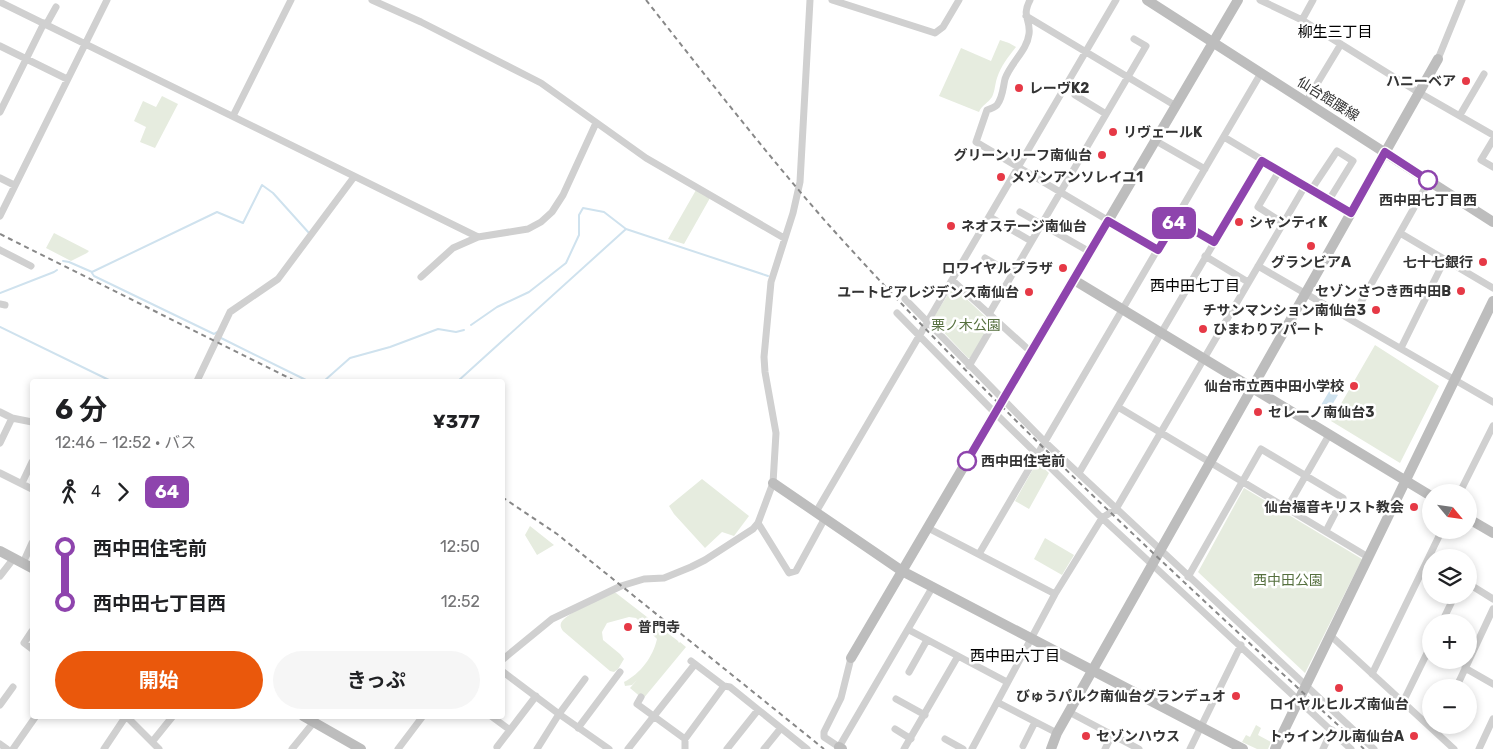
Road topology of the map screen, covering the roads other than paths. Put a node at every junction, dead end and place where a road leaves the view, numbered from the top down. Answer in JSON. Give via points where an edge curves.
{"nodes":[{"id":1,"x":106,"y":0,"type":"edge"},
{"id":2,"x":291,"y":0,"type":"edge"},
{"id":3,"x":372,"y":0,"type":"edge"},
{"id":4,"x":810,"y":0,"type":"edge"},
{"id":5,"x":832,"y":0,"type":"edge"},
{"id":6,"x":959,"y":0,"type":"edge"},
{"id":7,"x":1030,"y":0,"type":"edge"},
{"id":8,"x":1116,"y":0,"type":"edge"},
{"id":9,"x":1147,"y":0,"type":"edge"},
{"id":10,"x":1238,"y":0,"type":"edge"},
{"id":11,"x":1260,"y":0,"type":"edge"},
{"id":12,"x":1313,"y":0,"type":"edge"},
{"id":13,"x":1462,"y":0,"type":"edge"},
{"id":14,"x":0,"y":2,"type":"edge"},
{"id":15,"x":10,"y":3,"type":"edge"},
{"id":16,"x":1273,"y":3,"type":"edge"},
{"id":17,"x":56,"y":7,"type":"dead end"},
{"id":18,"x":1026,"y":16,"type":"junction"},
{"id":19,"x":1302,"y":20,"type":"junction"},
{"id":20,"x":45,"y":24,"type":"junction"},
{"id":21,"x":1134,"y":39,"type":"dead end"},
{"id":22,"x":1213,"y":42,"type":"junction"},
{"id":23,"x":85,"y":43,"type":"junction"},
{"id":24,"x":1340,"y":44,"type":"junction"},
{"id":25,"x":0,"y":46,"type":"edge"},
{"id":26,"x":1087,"y":51,"type":"junction"},
{"id":27,"x":26,"y":59,"type":"junction"},
{"id":28,"x":1438,"y":59,"type":"joint"},
{"id":29,"x":1261,"y":74,"type":"junction"},
{"id":30,"x":1484,"y":74,"type":"dead end"},
{"id":31,"x":1129,"y":77,"type":"junction"},
{"id":32,"x":68,"y":79,"type":"junction"},
{"id":33,"x":0,"y":90,"type":"edge"},
{"id":34,"x":1418,"y":92,"type":"junction"},
{"id":35,"x":9,"y":94,"type":"junction"},
{"id":36,"x":1075,"y":96,"type":"dead end"},
{"id":37,"x":1306,"y":102,"type":"junction"},
{"id":38,"x":1176,"y":106,"type":"junction"},
{"id":39,"x":0,"y":112,"type":"edge"},
{"id":40,"x":1106,"y":114,"type":"junction"},
{"id":41,"x":1460,"y":115,"type":"junction"},
{"id":42,"x":233,"y":116,"type":"junction"},
{"id":43,"x":596,"y":123,"type":"junction"},
{"id":44,"x":1493,"y":135,"type":"edge"},
{"id":45,"x":1224,"y":137,"type":"junction"},
{"id":46,"x":1493,"y":140,"type":"edge"},
{"id":47,"x":1156,"y":141,"type":"junction"},
{"id":48,"x":1385,"y":152,"type":"junction"},
{"id":49,"x":1262,"y":161,"type":"junction"},
{"id":50,"x":1018,"y":167,"type":"junction"},
{"id":51,"x":1493,"y":167,"type":"edge"},
{"id":52,"x":1205,"y":169,"type":"junction"},
{"id":53,"x":1279,"y":171,"type":"junction"},
{"id":54,"x":354,"y":177,"type":"junction"},
{"id":55,"x":0,"y":178,"type":"edge"},
{"id":56,"x":1429,"y":181,"type":"junction"},
{"id":57,"x":14,"y":185,"type":"junction"},
{"id":58,"x":1308,"y":188,"type":"junction"},
{"id":59,"x":1060,"y":192,"type":"junction"},
{"id":60,"x":1329,"y":200,"type":"junction"},
{"id":61,"x":1020,"y":212,"type":"dead end"},
{"id":62,"x":1351,"y":213,"type":"junction"},
{"id":63,"x":0,"y":216,"type":"edge"},
{"id":64,"x":990,"y":217,"type":"junction"},
{"id":65,"x":1492,"y":219,"type":"edge"},
{"id":66,"x":1176,"y":220,"type":"junction"},
{"id":67,"x":1108,"y":221,"type":"junction"},
{"id":68,"x":1283,"y":223,"type":"junction"},
{"id":69,"x":1041,"y":224,"type":"junction"},
{"id":70,"x":1400,"y":233,"type":"junction"},
{"id":71,"x":478,"y":237,"type":"junction"},
{"id":72,"x":784,"y":238,"type":"junction"},
{"id":73,"x":1031,"y":241,"type":"junction"},
{"id":74,"x":1214,"y":242,"type":"junction"},
{"id":75,"x":0,"y":250,"type":"edge"},
{"id":76,"x":1158,"y":250,"type":"junction"},
{"id":77,"x":1090,"y":252,"type":"junction"},
{"id":78,"x":1206,"y":256,"type":"junction"},
{"id":79,"x":985,"y":258,"type":"dead end"},
{"id":80,"x":1445,"y":259,"type":"junction"},
{"id":81,"x":31,"y":266,"type":"dead end"},
{"id":82,"x":1258,"y":266,"type":"junction"},
{"id":83,"x":1012,"y":274,"type":"junction"},
{"id":84,"x":421,"y":278,"type":"dead end"},
{"id":85,"x":952,"y":280,"type":"junction"},
{"id":86,"x":1074,"y":280,"type":"junction"},
{"id":87,"x":1248,"y":282,"type":"junction"},
{"id":88,"x":1493,"y":288,"type":"edge"},
{"id":89,"x":1305,"y":294,"type":"junction"},
{"id":90,"x":905,"y":299,"type":"dead end"},
{"id":91,"x":1492,"y":305,"type":"edge"},
{"id":92,"x":1122,"y":310,"type":"junction"},
{"id":93,"x":897,"y":313,"type":"dead end"},
{"id":94,"x":989,"y":314,"type":"junction"},
{"id":95,"x":996,"y":320,"type":"junction"},
{"id":96,"x":1351,"y":320,"type":"junction"},
{"id":97,"x":927,"y":323,"type":"junction"},
{"id":98,"x":1161,"y":333,"type":"junction"},
{"id":99,"x":920,"y":336,"type":"junction"},
{"id":100,"x":1401,"y":348,"type":"junction"},
{"id":101,"x":1031,"y":352,"type":"junction"},
{"id":102,"x":1203,"y":359,"type":"junction"},
{"id":103,"x":969,"y":366,"type":"junction"},
{"id":104,"x":198,"y":379,"type":"edge"},
{"id":105,"x":1455,"y":379,"type":"junction"},
{"id":106,"x":1252,"y":388,"type":"junction"},
{"id":107,"x":1003,"y":400,"type":"junction"},
{"id":108,"x":1493,"y":402,"type":"edge"},
{"id":109,"x":1118,"y":407,"type":"junction"},
{"id":110,"x":0,"y":412,"type":"edge"},
{"id":111,"x":995,"y":413,"type":"junction"},
{"id":112,"x":12,"y":418,"type":"junction"},
{"id":113,"x":30,"y":422,"type":"edge"},
{"id":114,"x":1493,"y":426,"type":"edge"},
{"id":115,"x":1160,"y":432,"type":"junction"},
{"id":116,"x":1329,"y":435,"type":"junction"},
{"id":117,"x":1044,"y":442,"type":"junction"},
{"id":118,"x":0,"y":443,"type":"edge"},
{"id":119,"x":1037,"y":454,"type":"junction"},
{"id":120,"x":1210,"y":462,"type":"junction"},
{"id":121,"x":30,"y":466,"type":"edge"},
{"id":122,"x":0,"y":473,"type":"edge"},
{"id":123,"x":1079,"y":473,"type":"junction"},
{"id":124,"x":1306,"y":475,"type":"junction"},
{"id":125,"x":1406,"y":480,"type":"junction"},
{"id":126,"x":773,"y":482,"type":"junction"},
{"id":127,"x":1243,"y":482,"type":"junction"},
{"id":128,"x":22,"y":484,"type":"junction"},
{"id":129,"x":1464,"y":484,"type":"edge"},
{"id":130,"x":30,"y":488,"type":"edge"},
{"id":131,"x":1422,"y":490,"type":"edge"},
{"id":132,"x":1287,"y":508,"type":"junction"},
{"id":133,"x":1116,"y":509,"type":"junction"},
{"id":134,"x":816,"y":512,"type":"junction"},
{"id":135,"x":825,"y":518,"type":"junction"},
{"id":136,"x":1102,"y":518,"type":"junction"},
{"id":137,"x":758,"y":523,"type":"junction"},
{"id":138,"x":1478,"y":524,"type":"edge"},
{"id":139,"x":928,"y":528,"type":"junction"},
{"id":140,"x":1326,"y":530,"type":"junction"},
{"id":141,"x":1493,"y":533,"type":"edge"},
{"id":142,"x":30,"y":547,"type":"edge"},
{"id":143,"x":1160,"y":550,"type":"junction"},
{"id":144,"x":0,"y":551,"type":"edge"},
{"id":145,"x":979,"y":554,"type":"junction"},
{"id":146,"x":1368,"y":557,"type":"junction"},
{"id":147,"x":23,"y":563,"type":"edge"},
{"id":148,"x":1152,"y":564,"type":"junction"},
{"id":149,"x":902,"y":571,"type":"junction"},
{"id":150,"x":1422,"y":575,"type":"edge"},
{"id":151,"x":0,"y":576,"type":"edge"},
{"id":152,"x":1188,"y":577,"type":"junction"},
{"id":153,"x":932,"y":588,"type":"junction"},
{"id":154,"x":1477,"y":589,"type":"edge"},
{"id":155,"x":1056,"y":594,"type":"junction"},
{"id":156,"x":1493,"y":599,"type":"edge"},
{"id":157,"x":1493,"y":609,"type":"edge"},
{"id":158,"x":909,"y":630,"type":"junction"},
{"id":159,"x":30,"y":633,"type":"edge"},
{"id":160,"x":1330,"y":635,"type":"junction"},
{"id":161,"x":1030,"y":638,"type":"junction"},
{"id":162,"x":927,"y":640,"type":"junction"},
{"id":163,"x":1477,"y":643,"type":"edge"},
{"id":164,"x":1241,"y":645,"type":"junction"},
{"id":165,"x":30,"y":648,"type":"edge"},
{"id":166,"x":958,"y":656,"type":"junction"},
{"id":167,"x":505,"y":658,"type":"edge"},
{"id":168,"x":851,"y":658,"type":"joint"},
{"id":169,"x":1422,"y":663,"type":"edge"},
{"id":170,"x":1467,"y":669,"type":"edge"},
{"id":171,"x":1092,"y":671,"type":"junction"},
{"id":172,"x":620,"y":672,"type":"dead end"},
{"id":173,"x":909,"y":672,"type":"dead end"},
{"id":174,"x":505,"y":673,"type":"edge"},
{"id":175,"x":1372,"y":674,"type":"junction"},
{"id":176,"x":585,"y":678,"type":"dead end"},
{"id":177,"x":1007,"y":682,"type":"junction"},
{"id":178,"x":1493,"y":684,"type":"edge"},
{"id":179,"x":1306,"y":685,"type":"junction"},
{"id":180,"x":724,"y":686,"type":"junction"},
{"id":181,"x":13,"y":687,"type":"dead end"},
{"id":182,"x":536,"y":696,"type":"junction"},
{"id":183,"x":641,"y":697,"type":"dead end"},
{"id":184,"x":896,"y":698,"type":"dead end"},
{"id":185,"x":1299,"y":700,"type":"junction"},
{"id":186,"x":997,"y":702,"type":"junction"},
{"id":187,"x":1403,"y":702,"type":"junction"},
{"id":188,"x":0,"y":705,"type":"edge"},
{"id":189,"x":758,"y":710,"type":"junction"},
{"id":190,"x":1069,"y":712,"type":"junction"},
{"id":191,"x":559,"y":714,"type":"junction"},
{"id":192,"x":925,"y":715,"type":"junction"},
{"id":193,"x":653,"y":716,"type":"junction"},
{"id":194,"x":1422,"y":717,"type":"edge"},
{"id":195,"x":34,"y":719,"type":"edge"},
{"id":196,"x":124,"y":719,"type":"edge"},
{"id":197,"x":129,"y":719,"type":"edge"},
{"id":198,"x":172,"y":719,"type":"edge"},
{"id":199,"x":308,"y":719,"type":"edge"},
{"id":200,"x":421,"y":719,"type":"edge"},
{"id":201,"x":496,"y":719,"type":"edge"},
{"id":202,"x":1493,"y":719,"type":"edge"},
{"id":203,"x":314,"y":722,"type":"junction"},
{"id":204,"x":1035,"y":722,"type":"junction"},
{"id":205,"x":1201,"y":727,"type":"junction"},
{"id":206,"x":578,"y":728,"type":"junction"},
{"id":207,"x":781,"y":728,"type":"junction"},
{"id":208,"x":894,"y":729,"type":"dead end"},
{"id":209,"x":510,"y":730,"type":"junction"},
{"id":210,"x":1332,"y":730,"type":"junction"},
{"id":211,"x":1057,"y":733,"type":"junction"},
{"id":212,"x":1441,"y":734,"type":"edge"},
{"id":213,"x":1112,"y":735,"type":"junction"},
{"id":214,"x":1490,"y":735,"type":"edge"},
{"id":215,"x":686,"y":739,"type":"junction"},
{"id":216,"x":910,"y":739,"type":"junction"},
{"id":217,"x":945,"y":739,"type":"dead end"},
{"id":218,"x":0,"y":744,"type":"edge"},
{"id":219,"x":154,"y":746,"type":"edge"},
{"id":220,"x":1023,"y":746,"type":"dead end"},
{"id":221,"x":497,"y":747,"type":"dead end"},
{"id":222,"x":804,"y":748,"type":"edge"},
{"id":223,"x":841,"y":748,"type":"edge"},
{"id":224,"x":7,"y":749,"type":"edge"},
{"id":225,"x":13,"y":749,"type":"edge"},
{"id":226,"x":104,"y":749,"type":"edge"},
{"id":227,"x":292,"y":749,"type":"edge"},
{"id":228,"x":361,"y":749,"type":"edge"},
{"id":229,"x":398,"y":749,"type":"edge"},
{"id":230,"x":537,"y":749,"type":"edge"},
{"id":231,"x":609,"y":749,"type":"edge"},
{"id":232,"x":628,"y":749,"type":"edge"},
{"id":233,"x":685,"y":749,"type":"edge"},
{"id":234,"x":727,"y":749,"type":"edge"},
{"id":235,"x":764,"y":749,"type":"edge"},
{"id":236,"x":904,"y":749,"type":"edge"},
{"id":237,"x":963,"y":749,"type":"edge"},
{"id":238,"x":972,"y":749,"type":"edge"},
{"id":239,"x":1051,"y":749,"type":"edge"},
{"id":240,"x":1104,"y":749,"type":"edge"},
{"id":241,"x":1139,"y":749,"type":"edge"},
{"id":242,"x":1190,"y":749,"type":"edge"},
{"id":243,"x":1243,"y":749,"type":"edge"},
{"id":244,"x":1275,"y":749,"type":"edge"},
{"id":245,"x":1323,"y":749,"type":"edge"},
{"id":246,"x":1351,"y":749,"type":"edge"},
{"id":247,"x":1374,"y":749,"type":"edge"},
{"id":248,"x":1454,"y":749,"type":"edge"},
{"id":249,"x":1479,"y":749,"type":"edge"}],
"edges":[{"from":1,"to":23,"type":"street"},
{"from":2,"to":42,"type":"street"},
{"from":3,"to":43,"type":"street","via":[[541,83]]},
{"from":4,"to":72,"type":"street","via":[[800,182],[794,213]]},
{"from":5,"to":6,"type":"street","via":[[935,33],[943,27]]},
{"from":7,"to":18,"type":"street","via":[[1025,9]]},
{"from":8,"to":26,"type":"street"},
{"from":9,"to":22,"type":"street","name":"仙台館腰線"},
{"from":10,"to":22,"type":"street"},
{"from":11,"to":16,"type":"street"},
{"from":12,"to":19,"type":"street"},
{"from":13,"to":28,"type":"street"},
{"from":14,"to":15,"type":"street"},
{"from":15,"to":20,"type":"street"},
{"from":16,"to":19,"type":"street"},
{"from":17,"to":20,"type":"street"},
{"from":18,"to":26,"type":"street"},
{"from":18,"to":50,"type":"street","via":[[1030,33],[1025,47],[1011,66],[996,106],[987,110],[976,142]]},
{"from":19,"to":24,"type":"street"},
{"from":20,"to":23,"type":"street"},
{"from":20,"to":27,"type":"street"},
{"from":21,"to":31,"type":"street","via":[[1146,46]]},
{"from":22,"to":29,"type":"street","name":"仙台館腰線"},
{"from":22,"to":38,"type":"street"},
{"from":23,"to":32,"type":"street"},
{"from":23,"to":42,"type":"street"},
{"from":24,"to":34,"type":"street"},
{"from":24,"to":37,"type":"street"},
{"from":25,"to":27,"type":"street"},
{"from":26,"to":31,"type":"street"},
{"from":26,"to":50,"type":"street"},
{"from":27,"to":32,"type":"street"},
{"from":27,"to":35,"type":"street"},
{"from":28,"to":34,"type":"street"},
{"from":29,"to":37,"type":"street","name":"仙台館腰線"},
{"from":29,"to":45,"type":"street"},
{"from":30,"to":41,"type":"street"},
{"from":31,"to":38,"type":"street"},
{"from":31,"to":40,"type":"street"},
{"from":32,"to":57,"type":"street"},
{"from":33,"to":35,"type":"street"},
{"from":34,"to":41,"type":"street"},
{"from":34,"to":48,"type":"street"},
{"from":35,"to":39,"type":"street"},
{"from":36,"to":40,"type":"street"},
{"from":37,"to":48,"type":"street","name":"仙台館腰線"},
{"from":38,"to":47,"type":"street"},
{"from":40,"to":59,"type":"street"},
{"from":41,"to":44,"type":"street"},
{"from":42,"to":54,"type":"street"},
{"from":43,"to":71,"type":"street","via":[[552,212],[528,229]]},
{"from":43,"to":72,"type":"street","via":[[646,158]]},
{"from":45,"to":49,"type":"street"},
{"from":45,"to":52,"type":"street"},
{"from":46,"to":51,"type":"street","via":[[1481,160]]},
{"from":47,"to":52,"type":"street"},
{"from":47,"to":67,"type":"street"},
{"from":48,"to":56,"type":"street","name":"仙台館腰線"},
{"from":48,"to":62,"type":"street"},
{"from":49,"to":53,"type":"street"},
{"from":49,"to":74,"type":"street"},
{"from":50,"to":59,"type":"street"},
{"from":50,"to":64,"type":"street"},
{"from":52,"to":66,"type":"street"},
{"from":53,"to":58,"type":"street"},
{"from":53,"to":68,"type":"street","via":[[1258,208]]},
{"from":54,"to":71,"type":"street"},
{"from":54,"to":104,"type":"street","via":[[278,279],[230,312]]},
{"from":55,"to":57,"type":"street"},
{"from":56,"to":65,"type":"street","name":"仙台館腰線"},
{"from":56,"to":70,"type":"street"},
{"from":57,"to":63,"type":"street"},
{"from":58,"to":60,"type":"street"},
{"from":58,"to":60,"type":"street","via":[[1337,151],[1353,161]]},
{"from":58,"to":68,"type":"street"},
{"from":59,"to":67,"type":"street"},
{"from":59,"to":69,"type":"street"},
{"from":60,"to":62,"type":"street"},
{"from":61,"to":69,"type":"street"},
{"from":62,"to":89,"type":"street"},
{"from":64,"to":73,"type":"street"},
{"from":64,"to":85,"type":"street"},
{"from":66,"to":74,"type":"street"},
{"from":66,"to":76,"type":"street"},
{"from":67,"to":76,"type":"street"},
{"from":67,"to":77,"type":"street"},
{"from":68,"to":82,"type":"street"},
{"from":69,"to":73,"type":"street"},
{"from":69,"to":77,"type":"street"},
{"from":70,"to":80,"type":"street"},
{"from":70,"to":96,"type":"street"},
{"from":71,"to":84,"type":"street","via":[[453,248]]},
{"from":72,"to":126,"type":"street","via":[[772,282],[764,357],[776,433]]},
{"from":73,"to":83,"type":"street"},
{"from":74,"to":78,"type":"street"},
{"from":75,"to":81,"type":"street"},
{"from":76,"to":92,"type":"street"},
{"from":77,"to":86,"type":"street"},
{"from":78,"to":87,"type":"street"},
{"from":78,"to":98,"type":"street"},
{"from":79,"to":83,"type":"street"},
{"from":80,"to":88,"type":"street"},
{"from":80,"to":100,"type":"street"},
{"from":82,"to":87,"type":"street"},
{"from":82,"to":89,"type":"street"},
{"from":83,"to":94,"type":"street"},
{"from":85,"to":94,"type":"street"},
{"from":85,"to":97,"type":"street"},
{"from":86,"to":92,"type":"street"},
{"from":86,"to":101,"type":"street"},
{"from":87,"to":102,"type":"street"},
{"from":89,"to":96,"type":"street"},
{"from":89,"to":106,"type":"street"},
{"from":90,"to":97,"type":"street"},
{"from":91,"to":105,"type":"street"},
{"from":92,"to":98,"type":"street"},
{"from":92,"to":117,"type":"street"},
{"from":93,"to":99,"type":"street"},
{"from":94,"to":95,"type":"street"},
{"from":95,"to":101,"type":"street"},
{"from":95,"to":103,"type":"street"},
{"from":96,"to":100,"type":"street"},
{"from":97,"to":99,"type":"street"},
{"from":97,"to":103,"type":"street"},
{"from":98,"to":102,"type":"street"},
{"from":98,"to":109,"type":"street"},
{"from":99,"to":111,"type":"street"},
{"from":99,"to":134,"type":"street"},
{"from":100,"to":105,"type":"street"},
{"from":101,"to":107,"type":"street"},
{"from":102,"to":106,"type":"street"},
{"from":102,"to":115,"type":"street"},
{"from":103,"to":107,"type":"street"},
{"from":105,"to":108,"type":"street"},
{"from":105,"to":125,"type":"street"},
{"from":106,"to":116,"type":"street"},
{"from":106,"to":120,"type":"street"},
{"from":107,"to":111,"type":"street"},
{"from":107,"to":117,"type":"street"},
{"from":109,"to":115,"type":"street"},
{"from":109,"to":123,"type":"street"},
{"from":110,"to":112,"type":"street"},
{"from":111,"to":119,"type":"street"},
{"from":111,"to":139,"type":"street"},
{"from":112,"to":113,"type":"street"},
{"from":112,"to":118,"type":"street"},
{"from":114,"to":129,"type":"street"},
{"from":115,"to":120,"type":"street"},
{"from":115,"to":133,"type":"street"},
{"from":116,"to":124,"type":"street"},
{"from":116,"to":125,"type":"street"},
{"from":117,"to":119,"type":"street"},
{"from":117,"to":123,"type":"street"},
{"from":119,"to":136,"type":"street"},
{"from":119,"to":145,"type":"street"},
{"from":120,"to":127,"type":"street"},
{"from":120,"to":143,"type":"street"},
{"from":121,"to":128,"type":"street"},
{"from":122,"to":128,"type":"street"},
{"from":123,"to":133,"type":"street"},
{"from":124,"to":127,"type":"street","via":[[1261,449]]},
{"from":124,"to":132,"type":"street"},
{"from":124,"to":140,"type":"street","via":[[1343,498]]},
{"from":125,"to":131,"type":"street"},
{"from":125,"to":146,"type":"street"},
{"from":126,"to":134,"type":"street"},
{"from":126,"to":137,"type":"street"},
{"from":127,"to":132,"type":"street"},
{"from":127,"to":152,"type":"street"},
{"from":128,"to":130,"type":"street"},
{"from":132,"to":140,"type":"street"},
{"from":133,"to":136,"type":"street"},
{"from":133,"to":143,"type":"street"},
{"from":134,"to":135,"type":"street"},
{"from":135,"to":137,"type":"street","via":[[796,572],[789,573]]},
{"from":135,"to":149,"type":"street"},
{"from":136,"to":148,"type":"street"},
{"from":136,"to":155,"type":"street"},
{"from":137,"to":167,"type":"street","via":[[691,568],[664,578],[644,579],[621,586],[552,619]]},
{"from":138,"to":141,"type":"street"},
{"from":139,"to":145,"type":"street"},
{"from":139,"to":149,"type":"street"},
{"from":140,"to":146,"type":"street"},
{"from":142,"to":147,"type":"street"},
{"from":143,"to":148,"type":"street"},
{"from":143,"to":152,"type":"street"},
{"from":144,"to":147,"type":"street"},
{"from":145,"to":155,"type":"street"},
{"from":146,"to":160,"type":"street"},
{"from":147,"to":151,"type":"street"},
{"from":148,"to":164,"type":"street"},
{"from":148,"to":171,"type":"street"},
{"from":149,"to":153,"type":"street"},
{"from":149,"to":168,"type":"street"},
{"from":150,"to":175,"type":"street"},
{"from":152,"to":179,"type":"street"},
{"from":153,"to":158,"type":"street"},
{"from":153,"to":161,"type":"street"},
{"from":154,"to":156,"type":"street"},
{"from":155,"to":161,"type":"street"},
{"from":157,"to":163,"type":"street"},
{"from":158,"to":162,"type":"street"},
{"from":158,"to":223,"type":"street"},
{"from":159,"to":165,"type":"street","via":[[24,643]]},
{"from":160,"to":175,"type":"street"},
{"from":160,"to":179,"type":"street"},
{"from":161,"to":171,"type":"street"},
{"from":161,"to":177,"type":"street"},
{"from":162,"to":166,"type":"street"},
{"from":162,"to":173,"type":"street"},
{"from":164,"to":185,"type":"street"},
{"from":164,"to":205,"type":"street"},
{"from":166,"to":177,"type":"street"},
{"from":166,"to":192,"type":"street"},
{"from":168,"to":223,"type":"street","via":[[840,698],[824,732],[824,737]]},
{"from":169,"to":187,"type":"street"},
{"from":170,"to":178,"type":"street"},
{"from":171,"to":190,"type":"street"},
{"from":171,"to":205,"type":"street"},
{"from":172,"to":206,"type":"street"},
{"from":174,"to":182,"type":"street"},
{"from":175,"to":187,"type":"street"},
{"from":176,"to":191,"type":"street"},
{"from":177,"to":186,"type":"street"},
{"from":179,"to":185,"type":"street"},
{"from":179,"to":247,"type":"street"},
{"from":180,"to":189,"type":"street","via":[[730,687]]},
{"from":180,"to":193,"type":"street","via":[[693,663]]},
{"from":180,"to":215,"type":"street"},
{"from":181,"to":188,"type":"street"},
{"from":182,"to":191,"type":"street"},
{"from":182,"to":209,"type":"street"},
{"from":183,"to":193,"type":"street","via":[[637,704]]},
{"from":184,"to":192,"type":"street"},
{"from":185,"to":210,"type":"street"},
{"from":185,"to":244,"type":"street"},
{"from":186,"to":204,"type":"street"},
{"from":186,"to":238,"type":"street"},
{"from":187,"to":194,"type":"street"},
{"from":189,"to":207,"type":"street"},
{"from":189,"to":234,"type":"street"},
{"from":190,"to":211,"type":"street"},
{"from":190,"to":213,"type":"street"},
{"from":191,"to":206,"type":"street"},
{"from":191,"to":230,"type":"street"},
{"from":192,"to":216,"type":"street"},
{"from":193,"to":215,"type":"street"},
{"from":193,"to":232,"type":"street"},
{"from":195,"to":225,"type":"street"},
{"from":196,"to":226,"type":"street"},
{"from":197,"to":219,"type":"street"},
{"from":198,"to":219,"type":"street"},
{"from":199,"to":203,"type":"street"},
{"from":200,"to":229,"type":"street"},
{"from":201,"to":209,"type":"street"},
{"from":202,"to":214,"type":"street"},
{"from":203,"to":227,"type":"street"},
{"from":203,"to":228,"type":"street"},
{"from":204,"to":211,"type":"street"},
{"from":204,"to":220,"type":"street"},
{"from":205,"to":242,"type":"street"},
{"from":205,"to":243,"type":"street"},
{"from":206,"to":231,"type":"street"},
{"from":207,"to":222,"type":"street"},
{"from":207,"to":235,"type":"street"},
{"from":208,"to":216,"type":"street"},
{"from":209,"to":221,"type":"street"},
{"from":210,"to":245,"type":"street"},
{"from":210,"to":246,"type":"street"},
{"from":211,"to":239,"type":"street"},
{"from":212,"to":248,"type":"street"},
{"from":213,"to":240,"type":"street"},
{"from":213,"to":241,"type":"street"},
{"from":214,"to":249,"type":"street"},
{"from":215,"to":233,"type":"street"},
{"from":216,"to":236,"type":"street"},
{"from":217,"to":237,"type":"street"},
{"from":218,"to":224,"type":"street"}]}
